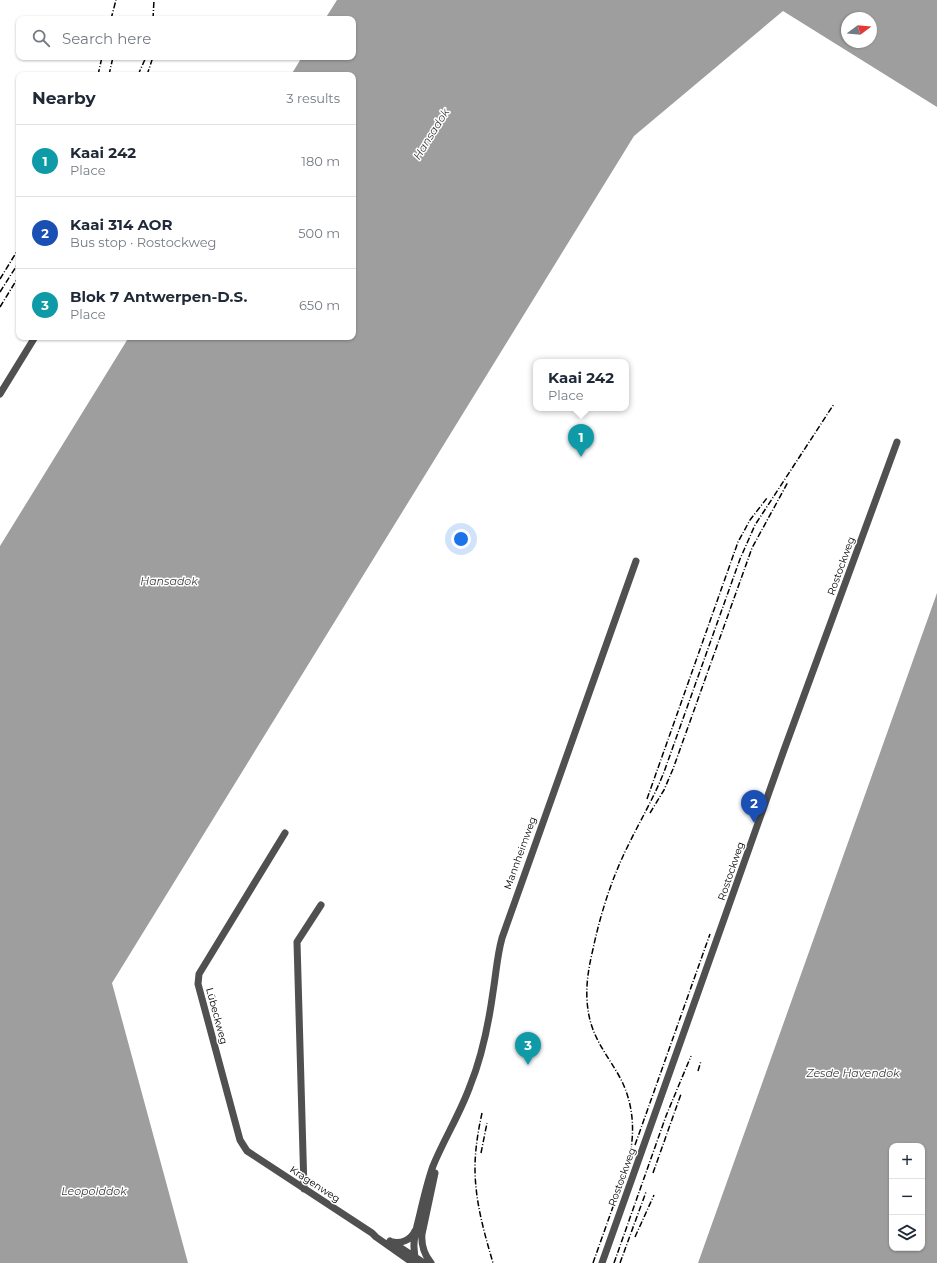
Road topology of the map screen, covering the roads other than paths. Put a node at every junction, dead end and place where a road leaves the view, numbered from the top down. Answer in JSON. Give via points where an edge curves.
{"nodes":[{"id":1,"x":33,"y":340,"type":"edge"},
{"id":2,"x":0,"y":394,"type":"edge"},
{"id":3,"x":897,"y":442,"type":"dead end"},
{"id":4,"x":636,"y":560,"type":"dead end"},
{"id":5,"x":285,"y":833,"type":"dead end"},
{"id":6,"x":321,"y":905,"type":"dead end"},
{"id":7,"x":246,"y":1151,"type":"joint"},
{"id":8,"x":438,"y":1155,"type":"junction"},
{"id":9,"x":304,"y":1189,"type":"junction"},
{"id":10,"x":416,"y":1228,"type":"junction"},
{"id":11,"x":422,"y":1234,"type":"junction"},
{"id":12,"x":389,"y":1243,"type":"junction"},
{"id":13,"x":414,"y":1246,"type":"junction"},
{"id":14,"x":405,"y":1250,"type":"junction"},
{"id":15,"x":415,"y":1261,"type":"edge"},
{"id":16,"x":424,"y":1263,"type":"edge"},
{"id":17,"x":431,"y":1263,"type":"edge"},
{"id":18,"x":602,"y":1263,"type":"edge"}],
"edges":[{"from":1,"to":2,"type":"street"},
{"from":3,"to":18,"type":"street","name":"Rostockweg","via":[[784,750]]},
{"from":4,"to":8,"type":"street","name":"Mannheimweg","via":[[502,938],[492,1000],[471,1086]]},
{"from":5,"to":7,"type":"street","name":"Lübeckweg","via":[[199,974],[198,984],[240,1140]]},
{"from":6,"to":9,"type":"street","via":[[297,942]]},
{"from":7,"to":9,"type":"street","name":"Kragenweg"},
{"from":8,"to":10,"type":"street","name":"Mannheimweg"},
{"from":8,"to":11,"type":"street","name":"Mannheimweg"},
{"from":9,"to":12,"type":"street","name":"Kragenweg"},
{"from":10,"to":12,"type":"street","via":[[408,1240]]},
{"from":10,"to":13,"type":"street"},
{"from":11,"to":13,"type":"street","name":"Mannheimweg"},
{"from":11,"to":17,"type":"street","name":"Mannheimweg","via":[[421,1243]]},
{"from":12,"to":14,"type":"street"},
{"from":12,"to":15,"type":"street","name":"Kragenweg"},
{"from":13,"to":14,"type":"street"},
{"from":13,"to":15,"type":"street"},
{"from":14,"to":15,"type":"street","name":"Kragenweg"},
{"from":15,"to":16,"type":"street","name":"Kragenweg"}]}
